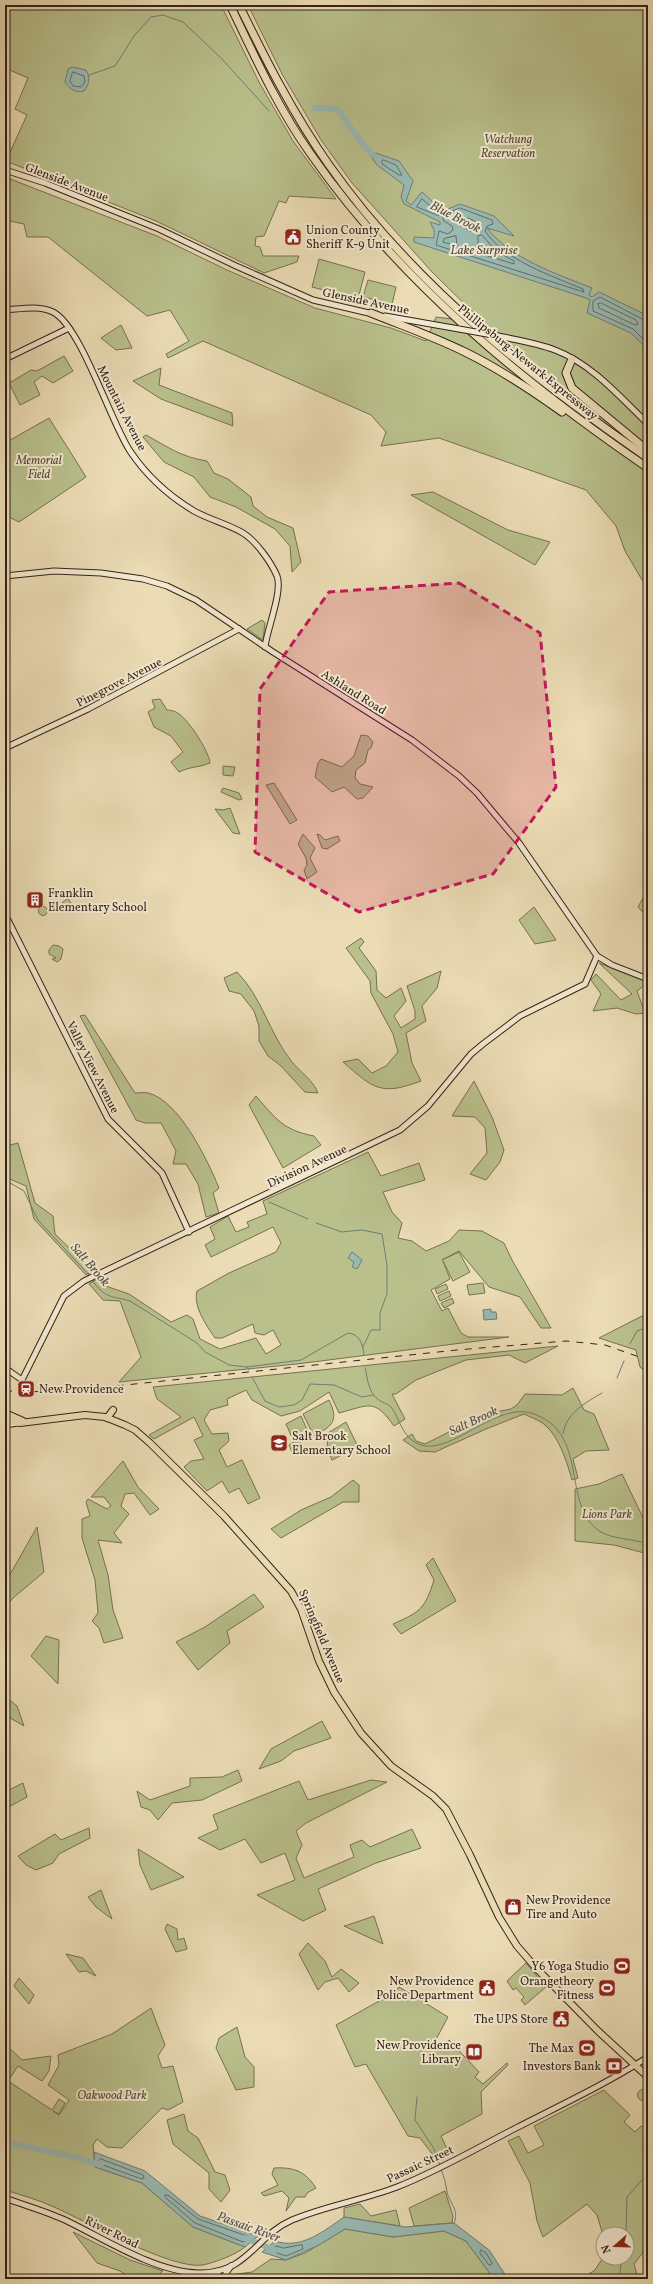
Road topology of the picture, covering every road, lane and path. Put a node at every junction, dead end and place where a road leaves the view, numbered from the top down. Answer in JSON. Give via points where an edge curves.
{"nodes":[{"id":1,"x":230,"y":5,"type":"edge"},
{"id":2,"x":239,"y":5,"type":"edge"},
{"id":3,"x":5,"y":170,"type":"edge"},
{"id":4,"x":5,"y":310,"type":"edge"},
{"id":5,"x":371,"y":313,"type":"junction"},
{"id":6,"x":69,"y":328,"type":"junction"},
{"id":7,"x":5,"y":359,"type":"edge"},
{"id":8,"x":572,"y":359,"type":"junction"},
{"id":9,"x":648,"y":424,"type":"edge"},
{"id":10,"x":594,"y":430,"type":"junction"},
{"id":11,"x":648,"y":451,"type":"edge"},
{"id":12,"x":648,"y":458,"type":"edge"},
{"id":13,"x":648,"y":468,"type":"edge"},
{"id":14,"x":5,"y":576,"type":"edge"},
{"id":15,"x":239,"y":629,"type":"junction"},
{"id":16,"x":265,"y":647,"type":"junction"},
{"id":17,"x":5,"y":748,"type":"edge"},
{"id":18,"x":5,"y":914,"type":"edge"},
{"id":19,"x":597,"y":956,"type":"junction"},
{"id":20,"x":648,"y":979,"type":"edge"},
{"id":21,"x":189,"y":1232,"type":"junction"},
{"id":22,"x":5,"y":1368,"type":"edge"},
{"id":23,"x":113,"y":1410,"type":"dead end"},
{"id":24,"x":5,"y":1413,"type":"edge"},
{"id":25,"x":5,"y":1418,"type":"edge"},
{"id":26,"x":107,"y":1418,"type":"junction"},
{"id":27,"x":20,"y":1421,"type":"junction"},
{"id":28,"x":5,"y":1425,"type":"edge"},
{"id":29,"x":648,"y":2057,"type":"edge"},
{"id":30,"x":634,"y":2066,"type":"junction"},
{"id":31,"x":648,"y":2077,"type":"edge"},
{"id":32,"x":5,"y":2198,"type":"edge"},
{"id":33,"x":232,"y":2266,"type":"junction"},
{"id":34,"x":215,"y":2271,"type":"junction"},
{"id":35,"x":192,"y":2272,"type":"junction"},
{"id":36,"x":204,"y":2279,"type":"edge"},
{"id":37,"x":214,"y":2279,"type":"edge"},
{"id":38,"x":219,"y":2279,"type":"edge"},
{"id":39,"x":224,"y":2279,"type":"edge"}],
"edges":[{"from":1,"to":10,"type":"highway","name":"Phillipsburg-Newark Expressway","via":[[296,133],[376,237],[454,317],[512,367]]},
{"from":2,"to":12,"type":"highway","name":"Phillipsburg-Newark Expressway","via":[[273,74],[312,140],[388,238],[459,309],[505,350],[588,416]]},
{"from":3,"to":5,"type":"main road","name":"Glenside Avenue","via":[[159,229],[313,300]]},
{"from":4,"to":6,"type":"main road","name":"Mountain Avenue","via":[[47,310],[58,315]]},
{"from":5,"to":8,"type":"main road","name":"Glenside Avenue","bridge":true,"via":[[498,336],[548,348]]},
{"from":5,"to":10,"type":"highway","via":[[476,357],[521,384],[586,429]]},
{"from":6,"to":7,"type":"main road"},
{"from":6,"to":16,"type":"main road","name":"Mountain Avenue","via":[[99,384],[129,450],[142,466],[175,498],[195,511],[245,534],[263,555],[278,580]]},
{"from":8,"to":9,"type":"main road","name":"Glenside Avenue","via":[[595,374]]},
{"from":8,"to":11,"type":"highway","via":[[566,373],[572,388]]},
{"from":10,"to":13,"type":"highway","name":"Phillipsburg-Newark Expressway"},
{"from":14,"to":15,"type":"main road","name":"Ashland Road","via":[[74,570],[143,579],[167,586],[191,598]]},
{"from":15,"to":16,"type":"main road","name":"Ashland Road"},
{"from":15,"to":17,"type":"main road","name":"Pinegrove Avenue","via":[[88,709]]},
{"from":16,"to":19,"type":"main road","name":"Ashland Road","via":[[412,740],[467,783],[519,843]]},
{"from":18,"to":21,"type":"main road","name":"Valley View Avenue","via":[[108,1118],[162,1173]]},
{"from":19,"to":20,"type":"main road","name":"Ashland Road","via":[[612,965]]},
{"from":19,"to":21,"type":"main road","name":"Division Avenue","via":[[585,984],[520,1016],[483,1044],[471,1054],[428,1106],[400,1130]]},
{"from":21,"to":22,"type":"main road","name":"Division Avenue","via":[[84,1281],[64,1296],[22,1380]]},
{"from":23,"to":26,"type":"main road"},
{"from":24,"to":27,"type":"main road","name":"Springfield Avenue"},
{"from":25,"to":27,"type":"main road","name":"Springfield Avenue"},
{"from":26,"to":27,"type":"main road","name":"Springfield Avenue","via":[[76,1415]]},
{"from":26,"to":30,"type":"main road","name":"Springfield Avenue","via":[[135,1430],[150,1443],[282,1578],[297,1600],[319,1661],[350,1719],[391,1766],[433,1796],[446,1809],[468,1849],[502,1923],[517,1946],[552,1985]]},
{"from":27,"to":28,"type":"main road"},
{"from":29,"to":30,"type":"main road","name":"Passaic Street"},
{"from":30,"to":31,"type":"main road","name":"Springfield Avenue"},
{"from":30,"to":33,"type":"main road","name":"Passaic Street","via":[[560,2107],[441,2166],[383,2192],[291,2220]]},
{"from":32,"to":35,"type":"main road","name":"River Road","via":[[60,2217],[130,2253]]},
{"from":33,"to":34,"type":"main road","name":"Passaic Street"},
{"from":33,"to":39,"type":"main road"},
{"from":34,"to":35,"type":"main road","name":"River Road"},
{"from":34,"to":37,"type":"main road"},
{"from":34,"to":38,"type":"main road"},
{"from":35,"to":36,"type":"main road"}]}
